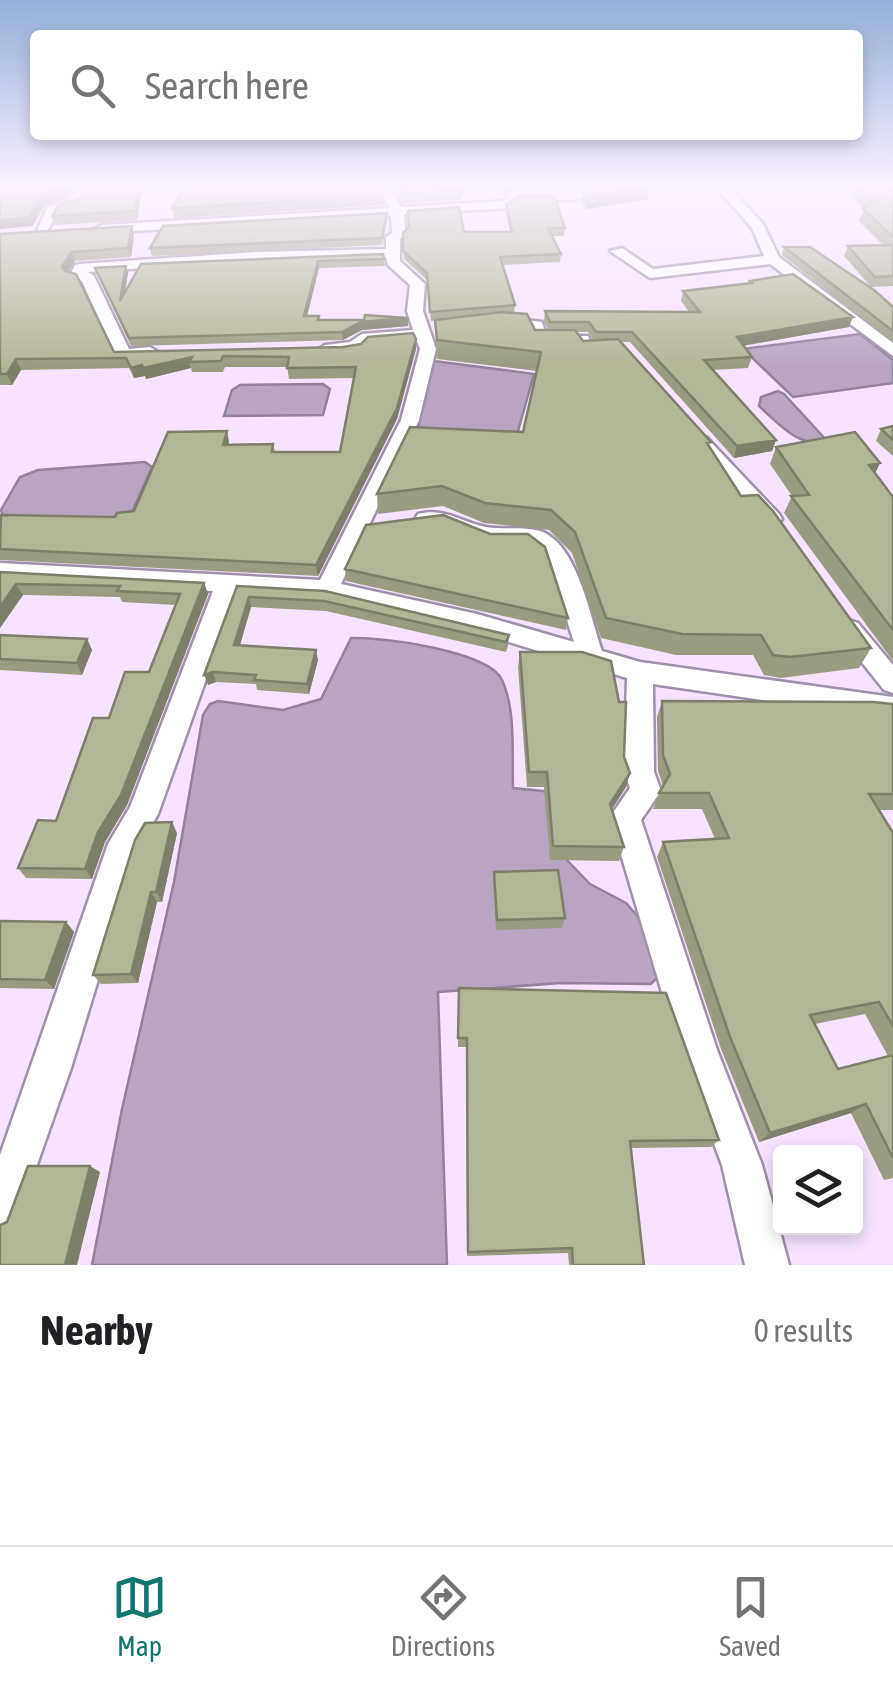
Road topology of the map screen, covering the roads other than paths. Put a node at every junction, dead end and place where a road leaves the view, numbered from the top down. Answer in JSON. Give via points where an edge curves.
{"nodes":[{"id":1,"x":393,"y":247,"type":"edge"},
{"id":2,"x":767,"y":247,"type":"edge"},
{"id":3,"x":617,"y":251,"type":"dead end"},
{"id":4,"x":393,"y":254,"type":"junction"},
{"id":5,"x":773,"y":259,"type":"junction"},
{"id":6,"x":485,"y":324,"type":"edge"},
{"id":7,"x":425,"y":331,"type":"junction"},
{"id":8,"x":312,"y":351,"type":"edge"},
{"id":9,"x":893,"y":351,"type":"edge"},
{"id":10,"x":161,"y":352,"type":"edge"},
{"id":11,"x":630,"y":360,"type":"edge"},
{"id":12,"x":683,"y":423,"type":"edge"},
{"id":13,"x":357,"y":528,"type":"junction"},
{"id":14,"x":786,"y":539,"type":"edge"},
{"id":15,"x":0,"y":572,"type":"edge"},
{"id":16,"x":230,"y":581,"type":"junction"},
{"id":17,"x":327,"y":589,"type":"junction"},
{"id":18,"x":838,"y":614,"type":"edge"},
{"id":19,"x":591,"y":657,"type":"junction"},
{"id":20,"x":640,"y":672,"type":"junction"},
{"id":21,"x":893,"y":684,"type":"edge"},
{"id":22,"x":893,"y":708,"type":"edge"},
{"id":23,"x":0,"y":1210,"type":"edge"},
{"id":24,"x":767,"y":1265,"type":"edge"}],
"edges":[{"from":1,"to":4,"type":"street"},
{"from":2,"to":5,"type":"street"},
{"from":3,"to":5,"type":"street","via":[[650,274]]},
{"from":4,"to":7,"type":"street","via":[[418,284],[415,311]]},
{"from":4,"to":10,"type":"street","via":[[80,268],[76,277],[88,276],[123,355]]},
{"from":5,"to":9,"type":"street"},
{"from":6,"to":11,"type":"street","via":[[536,325],[539,341],[582,340],[586,352],[620,349]]},
{"from":7,"to":8,"type":"street"},
{"from":7,"to":13,"type":"street","via":[[428,349],[410,420]]},
{"from":12,"to":14,"type":"street"},
{"from":13,"to":17,"type":"street"},
{"from":13,"to":19,"type":"street","via":[[444,517],[476,533],[546,540],[557,554]]},
{"from":15,"to":16,"type":"street"},
{"from":16,"to":17,"type":"street"},
{"from":16,"to":23,"type":"street","via":[[144,814],[124,844]]},
{"from":17,"to":19,"type":"street"},
{"from":18,"to":21,"type":"street"},
{"from":19,"to":20,"type":"street"},
{"from":20,"to":22,"type":"street"},
{"from":20,"to":24,"type":"street","via":[[639,772],[646,791],[625,817],[698,1050],[742,1165]]}]}
